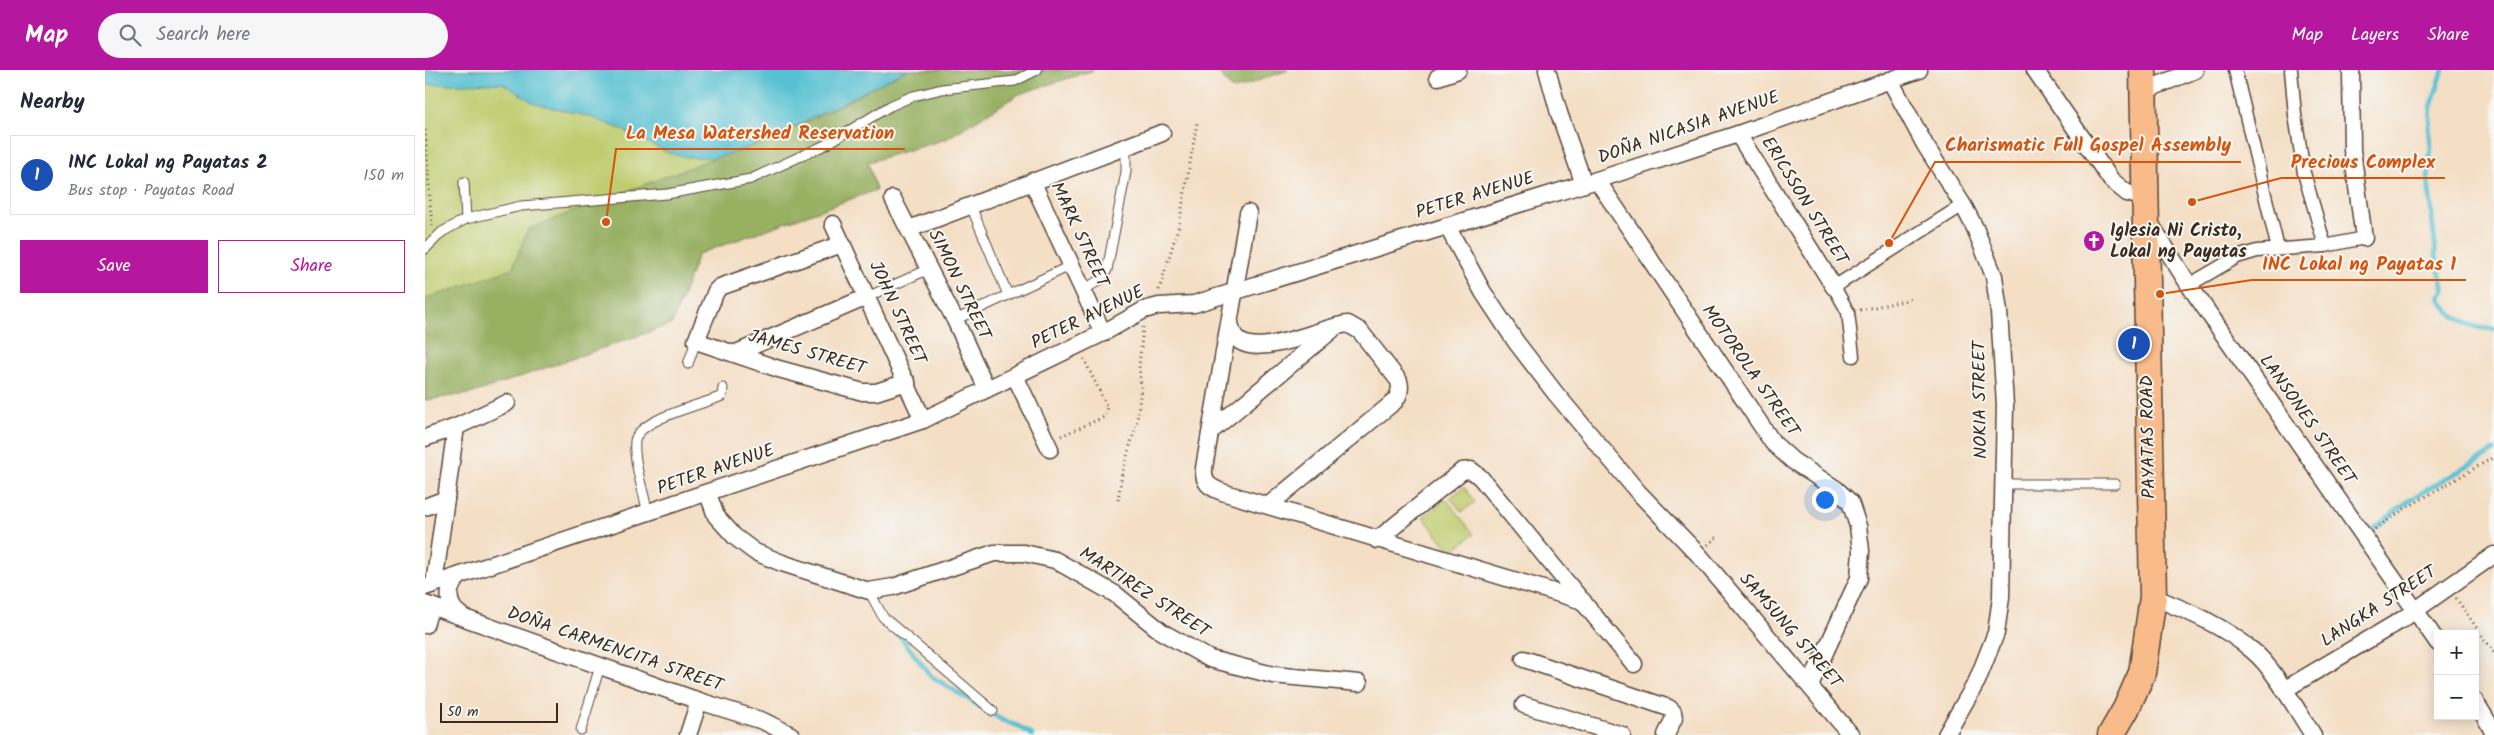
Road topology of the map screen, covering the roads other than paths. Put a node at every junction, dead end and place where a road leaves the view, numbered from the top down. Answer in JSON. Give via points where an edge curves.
{"nodes":[{"id":1,"x":1037,"y":70,"type":"edge"},
{"id":2,"x":1458,"y":70,"type":"edge"},
{"id":3,"x":1547,"y":70,"type":"edge"},
{"id":4,"x":1919,"y":70,"type":"edge"},
{"id":5,"x":2035,"y":70,"type":"edge"},
{"id":6,"x":2195,"y":70,"type":"edge"},
{"id":7,"x":2235,"y":70,"type":"edge"},
{"id":8,"x":2291,"y":70,"type":"edge"},
{"id":9,"x":2351,"y":70,"type":"edge"},
{"id":10,"x":1438,"y":77,"type":"dead end"},
{"id":11,"x":1890,"y":80,"type":"junction"},
{"id":12,"x":2144,"y":80,"type":"edge"},
{"id":13,"x":1162,"y":133,"type":"dead end"},
{"id":14,"x":1738,"y":134,"type":"junction"},
{"id":15,"x":1126,"y":147,"type":"junction"},
{"id":16,"x":1032,"y":181,"type":"junction"},
{"id":17,"x":464,"y":182,"type":"dead end"},
{"id":18,"x":1591,"y":182,"type":"junction"},
{"id":19,"x":893,"y":199,"type":"dead end"},
{"id":20,"x":970,"y":204,"type":"junction"},
{"id":21,"x":1963,"y":205,"type":"junction"},
{"id":22,"x":2146,"y":208,"type":"junction"},
{"id":23,"x":1248,"y":213,"type":"dead end"},
{"id":24,"x":466,"y":219,"type":"junction"},
{"id":25,"x":833,"y":224,"type":"dead end"},
{"id":26,"x":1447,"y":226,"type":"junction"},
{"id":27,"x":909,"y":228,"type":"junction"},
{"id":28,"x":2364,"y":238,"type":"joint"},
{"id":29,"x":842,"y":244,"type":"junction"},
{"id":30,"x":2325,"y":246,"type":"junction"},
{"id":31,"x":425,"y":249,"type":"edge"},
{"id":32,"x":2278,"y":249,"type":"junction"},
{"id":33,"x":1072,"y":265,"type":"junction"},
{"id":34,"x":929,"y":269,"type":"junction"},
{"id":35,"x":2189,"y":285,"type":"junction"},
{"id":36,"x":1834,"y":286,"type":"junction"},
{"id":37,"x":1083,"y":290,"type":"junction"},
{"id":38,"x":1234,"y":291,"type":"junction"},
{"id":39,"x":1008,"y":295,"type":"junction"},
{"id":40,"x":867,"y":297,"type":"junction"},
{"id":41,"x":1230,"y":319,"type":"junction"},
{"id":42,"x":955,"y":320,"type":"junction"},
{"id":43,"x":1337,"y":326,"type":"junction"},
{"id":44,"x":1103,"y":333,"type":"junction"},
{"id":45,"x":696,"y":341,"type":"junction"},
{"id":46,"x":736,"y":353,"type":"junction"},
{"id":47,"x":1853,"y":356,"type":"dead end"},
{"id":48,"x":688,"y":364,"type":"dead end"},
{"id":49,"x":1015,"y":376,"type":"junction"},
{"id":50,"x":907,"y":382,"type":"junction"},
{"id":51,"x":723,"y":388,"type":"dead end"},
{"id":52,"x":987,"y":389,"type":"junction"},
{"id":53,"x":507,"y":403,"type":"dead end"},
{"id":54,"x":923,"y":420,"type":"junction"},
{"id":55,"x":456,"y":427,"type":"junction"},
{"id":56,"x":1211,"y":431,"type":"junction"},
{"id":57,"x":425,"y":438,"type":"edge"},
{"id":58,"x":1048,"y":446,"type":"road end"},
{"id":59,"x":2002,"y":484,"type":"junction"},
{"id":60,"x":2115,"y":484,"type":"dead end"},
{"id":61,"x":708,"y":494,"type":"junction"},
{"id":62,"x":446,"y":499,"type":"junction"},
{"id":63,"x":1269,"y":505,"type":"junction"},
{"id":64,"x":425,"y":508,"type":"edge"},
{"id":65,"x":648,"y":514,"type":"junction"},
{"id":66,"x":1377,"y":540,"type":"junction"},
{"id":67,"x":2494,"y":555,"type":"edge"},
{"id":68,"x":461,"y":576,"type":"junction"},
{"id":69,"x":430,"y":586,"type":"edge"},
{"id":70,"x":869,"y":590,"type":"junction"},
{"id":71,"x":2153,"y":596,"type":"junction"},
{"id":72,"x":1583,"y":601,"type":"junction"},
{"id":73,"x":428,"y":605,"type":"edge"},
{"id":74,"x":2416,"y":609,"type":"junction"},
{"id":75,"x":469,"y":620,"type":"junction"},
{"id":76,"x":425,"y":625,"type":"edge"},
{"id":77,"x":2434,"y":637,"type":"edge"},
{"id":78,"x":1524,"y":659,"type":"dead end"},
{"id":79,"x":1634,"y":664,"type":"dead end"},
{"id":80,"x":600,"y":666,"type":"junction"},
{"id":81,"x":1359,"y":683,"type":"dead end"},
{"id":82,"x":1810,"y":685,"type":"junction"},
{"id":83,"x":2284,"y":690,"type":"junction"},
{"id":84,"x":699,"y":701,"type":"junction"},
{"id":85,"x":1524,"y":705,"type":"dead end"},
{"id":86,"x":2479,"y":708,"type":"edge"},
{"id":87,"x":993,"y":711,"type":"dead end"},
{"id":88,"x":761,"y":728,"type":"edge"},
{"id":89,"x":581,"y":730,"type":"dead end"},
{"id":90,"x":2494,"y":732,"type":"edge"},
{"id":91,"x":688,"y":735,"type":"edge"},
{"id":92,"x":791,"y":735,"type":"edge"},
{"id":93,"x":1622,"y":735,"type":"edge"},
{"id":94,"x":1666,"y":735,"type":"edge"},
{"id":95,"x":1851,"y":735,"type":"edge"},
{"id":96,"x":1946,"y":735,"type":"edge"},
{"id":97,"x":2111,"y":735,"type":"edge"},
{"id":98,"x":2313,"y":735,"type":"edge"}],
"edges":[{"from":1,"to":24,"type":"lane","via":[[1015,81],[942,89],[913,96],[825,145],[751,179],[667,194],[521,206]]},
{"from":2,"to":10,"type":"street"},
{"from":3,"to":18,"type":"street","name":"MOTOROLA STREET","via":[[1559,113]]},
{"from":4,"to":11,"type":"street","name":"DOÑA NICASIA AVENUE"},
{"from":5,"to":22,"type":"street","via":[[2111,180]]},
{"from":6,"to":12,"type":"street"},
{"from":7,"to":32,"type":"street"},
{"from":8,"to":30,"type":"street","via":[[2304,173]]},
{"from":9,"to":28,"type":"street","via":[[2352,150]]},
{"from":11,"to":14,"type":"street","name":"DOÑA NICASIA AVENUE"},
{"from":11,"to":21,"type":"street","name":"NOKIA STREET","via":[[1925,145]]},
{"from":12,"to":22,"type":"main road","name":"PAYATAS ROAD"},
{"from":13,"to":15,"type":"street"},
{"from":14,"to":18,"type":"street","name":"DOÑA NICASIA AVENUE"},
{"from":14,"to":36,"type":"street","name":"ERICSSON STREET"},
{"from":15,"to":16,"type":"street"},
{"from":15,"to":37,"type":"lane","via":[[1126,172],[1107,270],[1100,280]]},
{"from":16,"to":20,"type":"street"},
{"from":16,"to":33,"type":"street","name":"MARK STREET"},
{"from":17,"to":24,"type":"lane"},
{"from":18,"to":26,"type":"street","name":"PETER AVENUE"},
{"from":18,"to":82,"type":"street","name":"MOTOROLA STREET","via":[[1773,443],[1793,461],[1836,489],[1850,502],[1856,514],[1861,550],[1859,578]]},
{"from":19,"to":27,"type":"street","name":"SIMON STREET"},
{"from":20,"to":27,"type":"street"},
{"from":20,"to":39,"type":"lane"},
{"from":21,"to":36,"type":"street","name":"ERICSSON STREET"},
{"from":21,"to":59,"type":"street","name":"NOKIA STREET","via":[[1994,276],[2005,405]]},
{"from":22,"to":35,"type":"street","name":"LANSONES STREET"},
{"from":22,"to":71,"type":"main road","name":"PAYATAS ROAD"},
{"from":23,"to":38,"type":"street"},
{"from":24,"to":31,"type":"lane","via":[[442,232]]},
{"from":25,"to":29,"type":"street","name":"JOHN STREET"},
{"from":26,"to":38,"type":"street","name":"PETER AVENUE"},
{"from":26,"to":82,"type":"street","name":"SAMSUNG STREET","via":[[1483,292],[1516,342],[1631,484],[1698,554]]},
{"from":27,"to":34,"type":"street","name":"SIMON STREET"},
{"from":28,"to":30,"type":"street"},
{"from":29,"to":40,"type":"street","name":"JOHN STREET"},
{"from":29,"to":45,"type":"street","via":[[720,287]]},
{"from":30,"to":32,"type":"street"},
{"from":32,"to":35,"type":"street","via":[[2237,257]]},
{"from":33,"to":37,"type":"street","name":"MARK STREET"},
{"from":33,"to":39,"type":"lane"},
{"from":34,"to":40,"type":"lane"},
{"from":34,"to":42,"type":"street","name":"SIMON STREET"},
{"from":35,"to":74,"type":"street","name":"LANSONES STREET"},
{"from":36,"to":47,"type":"street","via":[[1848,312]]},
{"from":37,"to":44,"type":"street","name":"MARK STREET"},
{"from":38,"to":41,"type":"street"},
{"from":38,"to":44,"type":"street","name":"PETER AVENUE","via":[[1194,304],[1147,310]]},
{"from":39,"to":42,"type":"lane"},
{"from":40,"to":46,"type":"street"},
{"from":40,"to":50,"type":"street","name":"JOHN STREET"},
{"from":41,"to":43,"type":"street","via":[[1233,334],[1246,345],[1273,344]]},
{"from":41,"to":56,"type":"street"},
{"from":42,"to":52,"type":"street","name":"SIMON STREET"},
{"from":43,"to":56,"type":"street"},
{"from":43,"to":63,"type":"street","via":[[1348,324],[1360,331],[1399,381],[1399,396]]},
{"from":44,"to":49,"type":"street","name":"PETER AVENUE"},
{"from":45,"to":46,"type":"street","name":"JAMES STREET"},
{"from":45,"to":48,"type":"lane"},
{"from":46,"to":50,"type":"street","name":"JAMES STREET","via":[[779,369],[863,392],[876,392]]},
{"from":49,"to":52,"type":"street","name":"PETER AVENUE"},
{"from":49,"to":58,"type":"street"},
{"from":50,"to":54,"type":"street","name":"JOHN STREET"},
{"from":51,"to":65,"type":"lane","via":[[722,396],[650,422],[640,430],[635,439],[635,452]]},
{"from":52,"to":54,"type":"street","name":"PETER AVENUE"},
{"from":53,"to":55,"type":"street"},
{"from":54,"to":61,"type":"street","name":"PETER AVENUE"},
{"from":55,"to":57,"type":"street"},
{"from":55,"to":62,"type":"street"},
{"from":56,"to":63,"type":"street","via":[[1204,477],[1207,484]]},
{"from":59,"to":60,"type":"lane"},
{"from":59,"to":96,"type":"street","name":"NOKIA STREET","via":[[2001,597],[1995,633],[1977,681]]},
{"from":61,"to":65,"type":"street","name":"PETER AVENUE"},
{"from":61,"to":70,"type":"street","name":"MARTIREZ STREET","via":[[716,516],[735,537],[755,552]]},
{"from":62,"to":64,"type":"street"},
{"from":62,"to":69,"type":"street"},
{"from":63,"to":66,"type":"street"},
{"from":65,"to":68,"type":"street","name":"PETER AVENUE"},
{"from":66,"to":72,"type":"street"},
{"from":66,"to":72,"type":"street","via":[[1462,471],[1471,470]]},
{"from":67,"to":74,"type":"street","name":"LANGKA STREET"},
{"from":68,"to":69,"type":"street","name":"PETER AVENUE"},
{"from":68,"to":75,"type":"street","via":[[451,586],[450,602]]},
{"from":70,"to":81,"type":"street","name":"MARTIREZ STREET","via":[[893,587],[994,553],[1024,553],[1055,560],[1115,594],[1162,632],[1210,659],[1273,675]]},
{"from":70,"to":87,"type":"lane","via":[[883,617]]},
{"from":71,"to":83,"type":"street","via":[[2224,630],[2247,646]]},
{"from":71,"to":97,"type":"main road","name":"PAYATAS ROAD","via":[[2142,673]]},
{"from":72,"to":79,"type":"street"},
{"from":73,"to":75,"type":"street","name":"DOÑA CARMENCITA STREET"},
{"from":73,"to":76,"type":"street"},
{"from":74,"to":77,"type":"street","name":"LANSONES STREET"},
{"from":74,"to":83,"type":"street","name":"LANGKA STREET"},
{"from":75,"to":80,"type":"street","name":"DOÑA CARMENCITA STREET"},
{"from":78,"to":94,"type":"street","via":[[1669,708],[1674,718]]},
{"from":80,"to":84,"type":"street","name":"DOÑA CARMENCITA STREET"},
{"from":80,"to":89,"type":"lane"},
{"from":82,"to":95,"type":"street","name":"SAMSUNG STREET"},
{"from":83,"to":98,"type":"street"},
{"from":84,"to":88,"type":"street","name":"DOÑA CARMENCITA STREET"},
{"from":84,"to":91,"type":"street"},
{"from":85,"to":93,"type":"street"},
{"from":86,"to":90,"type":"street"},
{"from":88,"to":92,"type":"street","name":"DOÑA CARMENCITA STREET"}]}
